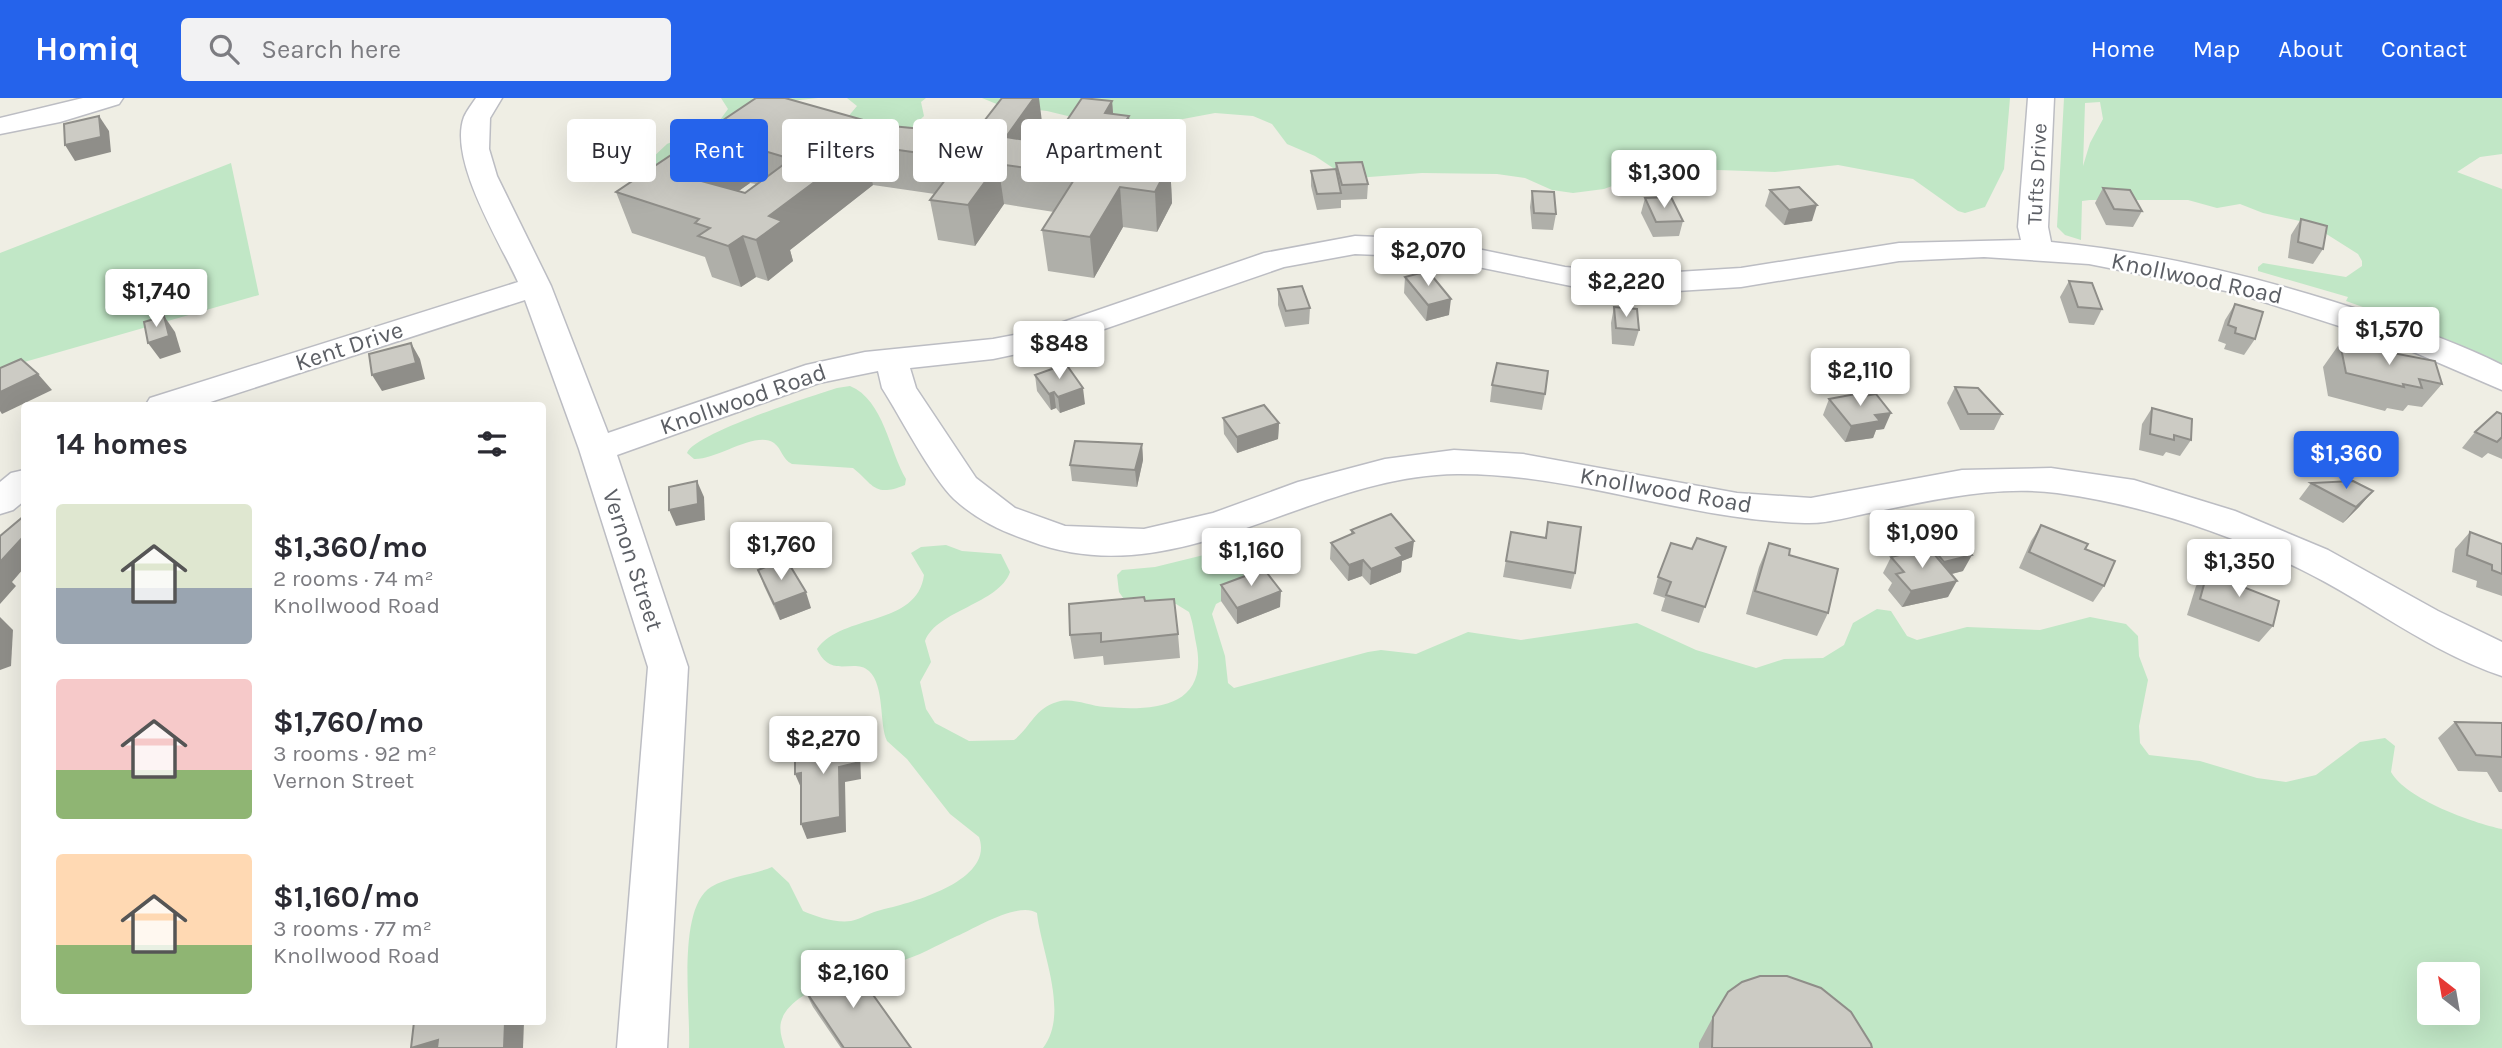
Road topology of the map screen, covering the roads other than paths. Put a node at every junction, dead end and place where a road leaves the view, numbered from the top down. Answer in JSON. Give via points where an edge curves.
{"nodes":[{"id":1,"x":489,"y":98,"type":"edge"},
{"id":2,"x":2041,"y":98,"type":"edge"},
{"id":3,"x":101,"y":100,"type":"edge"},
{"id":4,"x":0,"y":126,"type":"edge"},
{"id":5,"x":2038,"y":250,"type":"junction"},
{"id":6,"x":536,"y":286,"type":"junction"},
{"id":7,"x":891,"y":359,"type":"junction"},
{"id":8,"x":2502,"y":379,"type":"edge"},
{"id":9,"x":174,"y":402,"type":"edge"},
{"id":10,"x":597,"y":449,"type":"junction"},
{"id":11,"x":21,"y":484,"type":"edge"},
{"id":12,"x":0,"y":501,"type":"edge"},
{"id":13,"x":2502,"y":660,"type":"edge"},
{"id":14,"x":642,"y":1048,"type":"edge"}],
"edges":[{"from":1,"to":6,"type":"street","name":"Vernon Street","via":[[477,118],[475,149],[483,176]]},
{"from":2,"to":5,"type":"street","name":"Tufts Drive","via":[[2032,227]]},
{"from":3,"to":4,"type":"street"},
{"from":5,"to":7,"type":"street","name":"Knollwood Road","via":[[1932,249],[1683,283],[1617,283],[1420,246],[1355,245],[1280,258],[1048,338],[969,354]]},
{"from":5,"to":8,"type":"street","name":"Knollwood Road","via":[[2187,271],[2289,297],[2396,333]]},
{"from":6,"to":9,"type":"street","name":"Kent Drive"},
{"from":6,"to":10,"type":"street","name":"Vernon Street"},
{"from":7,"to":10,"type":"street","name":"Knollwood Road","via":[[833,368]]},
{"from":7,"to":13,"type":"street","name":"Knollwood Road","via":[[899,388],[963,487],[1002,517],[1062,539],[1144,542],[1220,525],[1311,491],[1385,471],[1454,462],[1523,466],[1737,506],[1811,511],[1962,482],[2051,480],[2134,493],[2222,520],[2315,560]]},
{"from":10,"to":14,"type":"street","name":"Vernon Street","via":[[668,667]]},
{"from":11,"to":12,"type":"street"}]}
